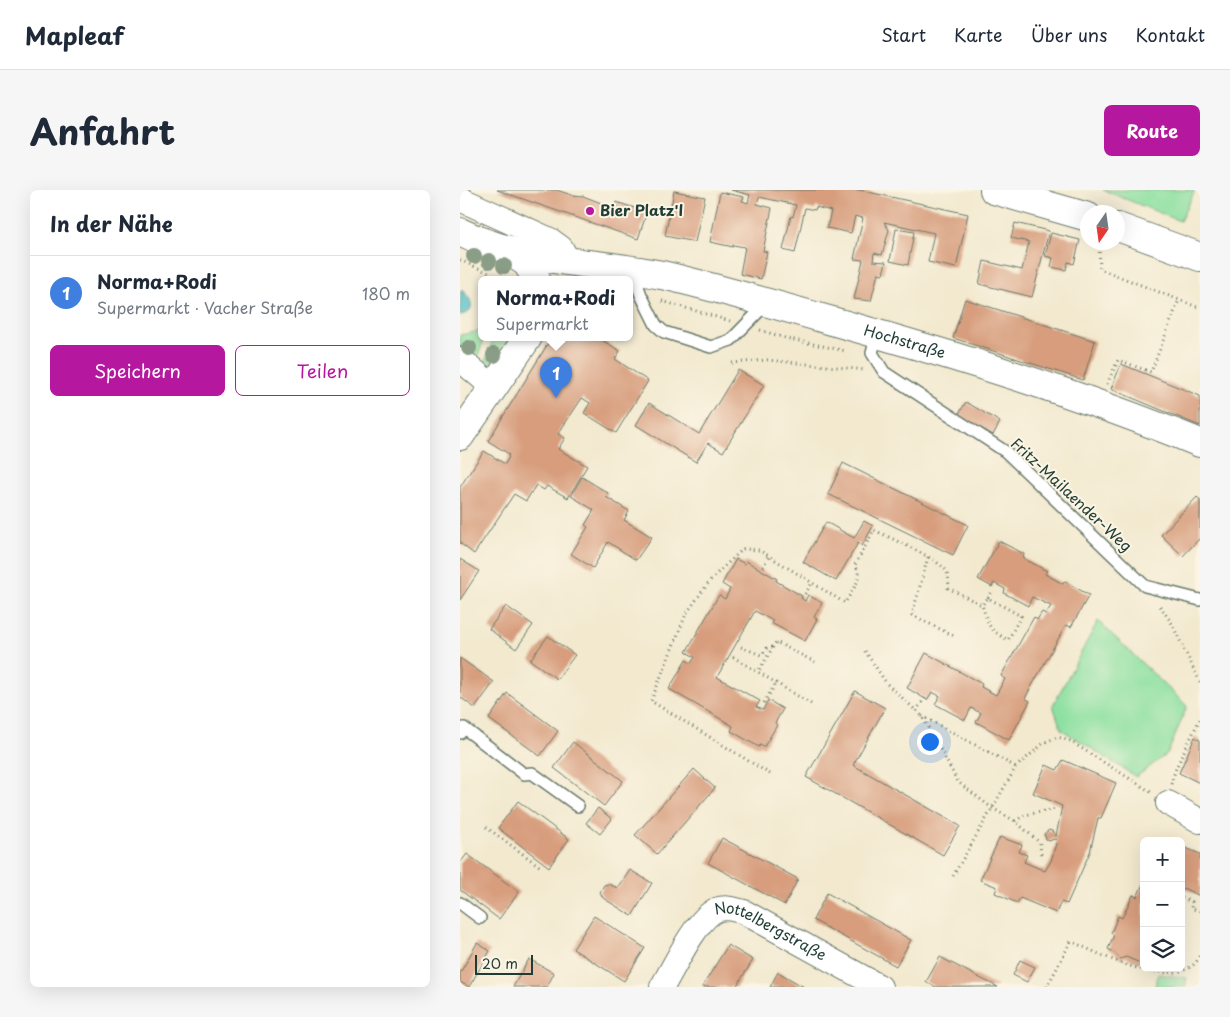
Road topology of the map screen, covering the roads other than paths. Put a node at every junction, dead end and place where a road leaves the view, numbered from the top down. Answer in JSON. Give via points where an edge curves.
{"nodes":[{"id":1,"x":994,"y":190,"type":"edge"},
{"id":2,"x":460,"y":199,"type":"edge"},
{"id":3,"x":1080,"y":215,"type":"edge"},
{"id":4,"x":1125,"y":230,"type":"edge"},
{"id":5,"x":460,"y":232,"type":"edge"},
{"id":6,"x":506,"y":249,"type":"junction"},
{"id":7,"x":1200,"y":257,"type":"edge"},
{"id":8,"x":566,"y":270,"type":"edge"},
{"id":9,"x":632,"y":270,"type":"junction"},
{"id":10,"x":534,"y":276,"type":"edge"},
{"id":11,"x":767,"y":303,"type":"junction"},
{"id":12,"x":877,"y":333,"type":"junction"},
{"id":13,"x":525,"y":341,"type":"edge"},
{"id":14,"x":460,"y":359,"type":"edge"},
{"id":15,"x":494,"y":387,"type":"junction"},
{"id":16,"x":460,"y":436,"type":"edge"},
{"id":17,"x":1200,"y":443,"type":"edge"},
{"id":18,"x":1200,"y":600,"type":"edge"},
{"id":19,"x":460,"y":733,"type":"edge"},
{"id":20,"x":1168,"y":803,"type":"road end"},
{"id":21,"x":578,"y":806,"type":"dead end"},
{"id":22,"x":1200,"y":821,"type":"edge"},
{"id":23,"x":460,"y":903,"type":"edge"},
{"id":24,"x":480,"y":918,"type":"dead end"},
{"id":25,"x":662,"y":987,"type":"edge"},
{"id":26,"x":880,"y":987,"type":"edge"}],
"edges":[{"from":1,"to":3,"type":"main road"},
{"from":2,"to":8,"type":"street","via":[[550,240],[561,248]]},
{"from":4,"to":7,"type":"main road"},
{"from":5,"to":6,"type":"main road"},
{"from":6,"to":8,"type":"main road","name":"Hochstraße"},
{"from":6,"to":10,"type":"main road","via":[[527,263]]},
{"from":8,"to":9,"type":"main road","name":"Hochstraße","via":[[601,266]]},
{"from":9,"to":11,"type":"main road","name":"Hochstraße"},
{"from":9,"to":11,"type":"lane","via":[[656,325],[664,332],[711,347],[731,340]]},
{"from":11,"to":12,"type":"main road","name":"Hochstraße"},
{"from":12,"to":17,"type":"main road","name":"Hochstraße","via":[[1023,378]]},
{"from":12,"to":18,"type":"lane","name":"Fritz-Mailaender-Weg","via":[[872,353],[884,372],[1006,452],[1145,586]]},
{"from":13,"to":15,"type":"main road"},
{"from":14,"to":15,"type":"street"},
{"from":15,"to":16,"type":"main road"},
{"from":19,"to":21,"type":"lane","via":[[464,728],[524,774],[532,773]]},
{"from":20,"to":22,"type":"street"},
{"from":23,"to":24,"type":"lane"},
{"from":25,"to":26,"type":"street","name":"Nottelbergstraße","via":[[695,931],[712,912],[728,908],[744,912]]}]}
